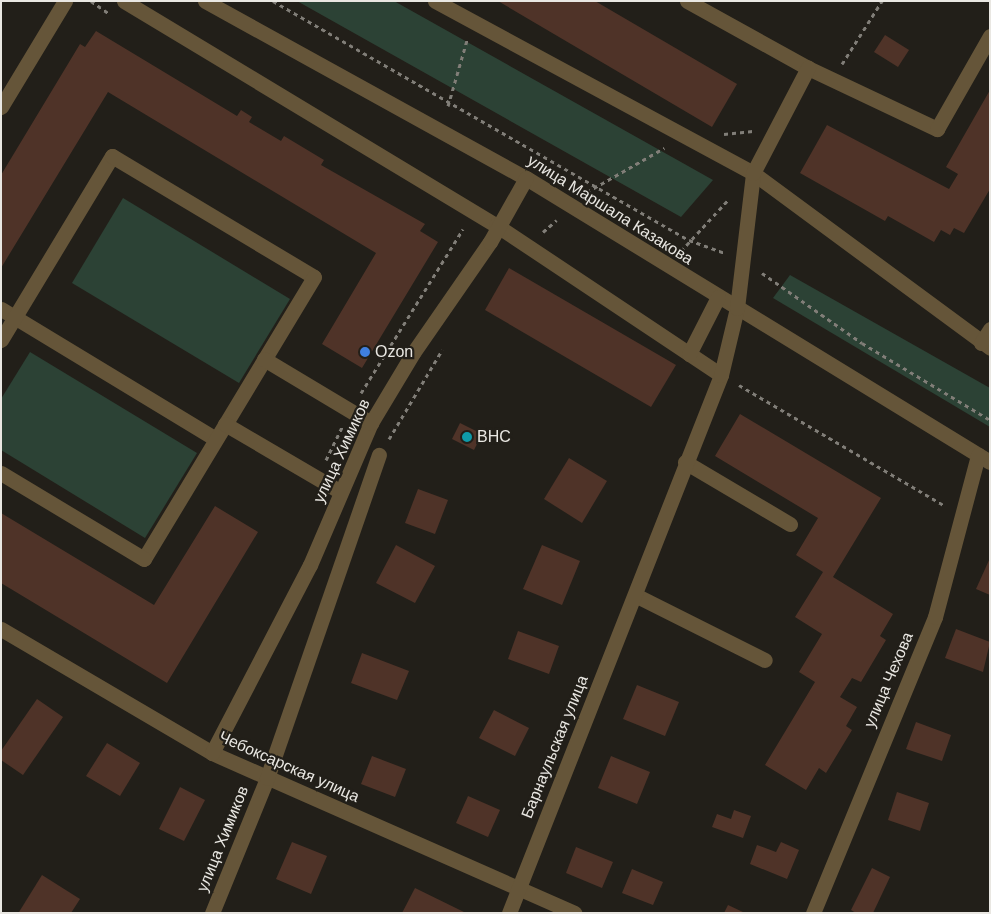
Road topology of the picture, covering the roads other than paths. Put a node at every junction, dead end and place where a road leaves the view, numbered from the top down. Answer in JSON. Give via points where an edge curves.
{"nodes":[{"id":1,"x":65,"y":1,"type":"edge"},
{"id":2,"x":124,"y":1,"type":"edge"},
{"id":3,"x":205,"y":1,"type":"edge"},
{"id":4,"x":435,"y":1,"type":"edge"},
{"id":5,"x":687,"y":1,"type":"edge"},
{"id":6,"x":990,"y":36,"type":"edge"},
{"id":7,"x":808,"y":68,"type":"junction"},
{"id":8,"x":1,"y":108,"type":"edge"},
{"id":9,"x":753,"y":173,"type":"junction"},
{"id":10,"x":526,"y":178,"type":"junction"},
{"id":11,"x":496,"y":225,"type":"junction"},
{"id":12,"x":718,"y":297,"type":"junction"},
{"id":13,"x":738,"y":308,"type":"junction"},
{"id":14,"x":1,"y":309,"type":"edge"},
{"id":15,"x":15,"y":317,"type":"junction"},
{"id":16,"x":990,"y":329,"type":"edge"},
{"id":17,"x":1,"y":340,"type":"edge"},
{"id":18,"x":985,"y":346,"type":"edge"},
{"id":19,"x":689,"y":354,"type":"junction"},
{"id":20,"x":264,"y":359,"type":"junction"},
{"id":21,"x":721,"y":375,"type":"junction"},
{"id":22,"x":371,"y":423,"type":"junction"},
{"id":23,"x":225,"y":424,"type":"junction"},
{"id":24,"x":216,"y":439,"type":"junction"},
{"id":25,"x":379,"y":455,"type":"dead end"},
{"id":26,"x":984,"y":458,"type":"edge"},
{"id":27,"x":686,"y":462,"type":"junction"},
{"id":28,"x":1,"y":474,"type":"edge"},
{"id":29,"x":341,"y":492,"type":"junction"},
{"id":30,"x":790,"y":524,"type":"dead end"},
{"id":31,"x":635,"y":595,"type":"junction"},
{"id":32,"x":1,"y":629,"type":"edge"},
{"id":33,"x":765,"y":660,"type":"dead end"},
{"id":34,"x":212,"y":753,"type":"junction"},
{"id":35,"x":266,"y":778,"type":"junction"},
{"id":36,"x":518,"y":886,"type":"junction"},
{"id":37,"x":212,"y":913,"type":"edge"},
{"id":38,"x":509,"y":913,"type":"edge"},
{"id":39,"x":574,"y":913,"type":"edge"},
{"id":40,"x":813,"y":913,"type":"edge"}],
"edges":[{"from":1,"to":8,"type":"street"},
{"from":2,"to":11,"type":"street"},
{"from":3,"to":10,"type":"street","name":"улица Маршала Казакова","via":[[442,135]]},
{"from":4,"to":9,"type":"street"},
{"from":5,"to":7,"type":"street"},
{"from":6,"to":7,"type":"street","via":[[937,129]]},
{"from":7,"to":9,"type":"street"},
{"from":9,"to":13,"type":"street","name":"Барнаульская улица"},
{"from":9,"to":18,"type":"street"},
{"from":10,"to":11,"type":"street","name":"улица Химиков"},
{"from":10,"to":12,"type":"street","name":"улица Маршала Казакова"},
{"from":11,"to":19,"type":"street"},
{"from":11,"to":22,"type":"street","name":"улица Химиков","via":[[490,242],[413,353]]},
{"from":12,"to":13,"type":"street","name":"улица Маршала Казакова"},
{"from":12,"to":19,"type":"street"},
{"from":13,"to":21,"type":"street","name":"Барнаульская улица"},
{"from":13,"to":26,"type":"street","name":"улица Маршала Казакова"},
{"from":14,"to":15,"type":"street"},
{"from":15,"to":17,"type":"street"},
{"from":15,"to":20,"type":"street","via":[[112,156],[314,278]]},
{"from":15,"to":24,"type":"street"},
{"from":16,"to":18,"type":"street"},
{"from":19,"to":21,"type":"street"},
{"from":20,"to":22,"type":"street"},
{"from":20,"to":23,"type":"street"},
{"from":21,"to":27,"type":"street","name":"Барнаульская улица"},
{"from":22,"to":29,"type":"street","name":"улица Химиков"},
{"from":23,"to":24,"type":"street"},
{"from":23,"to":29,"type":"street"},
{"from":24,"to":28,"type":"street","via":[[144,559]]},
{"from":25,"to":35,"type":"street","name":"улица Химиков"},
{"from":26,"to":40,"type":"street","name":"улица Чехова","via":[[962,516],[935,617]]},
{"from":27,"to":30,"type":"street"},
{"from":27,"to":31,"type":"street","name":"Барнаульская улица"},
{"from":29,"to":34,"type":"street","name":"улица Химиков","via":[[310,565]]},
{"from":31,"to":33,"type":"street"},
{"from":31,"to":36,"type":"street","name":"Барнаульская улица"},
{"from":32,"to":34,"type":"street","name":"Чебоксарская улица"},
{"from":34,"to":35,"type":"street","name":"Чебоксарская улица"},
{"from":35,"to":36,"type":"street","name":"Чебоксарская улица"},
{"from":35,"to":37,"type":"street","name":"улица Химиков"},
{"from":36,"to":38,"type":"street","name":"Барнаульская улица"},
{"from":36,"to":39,"type":"street","name":"Чебоксарская улица"}]}
